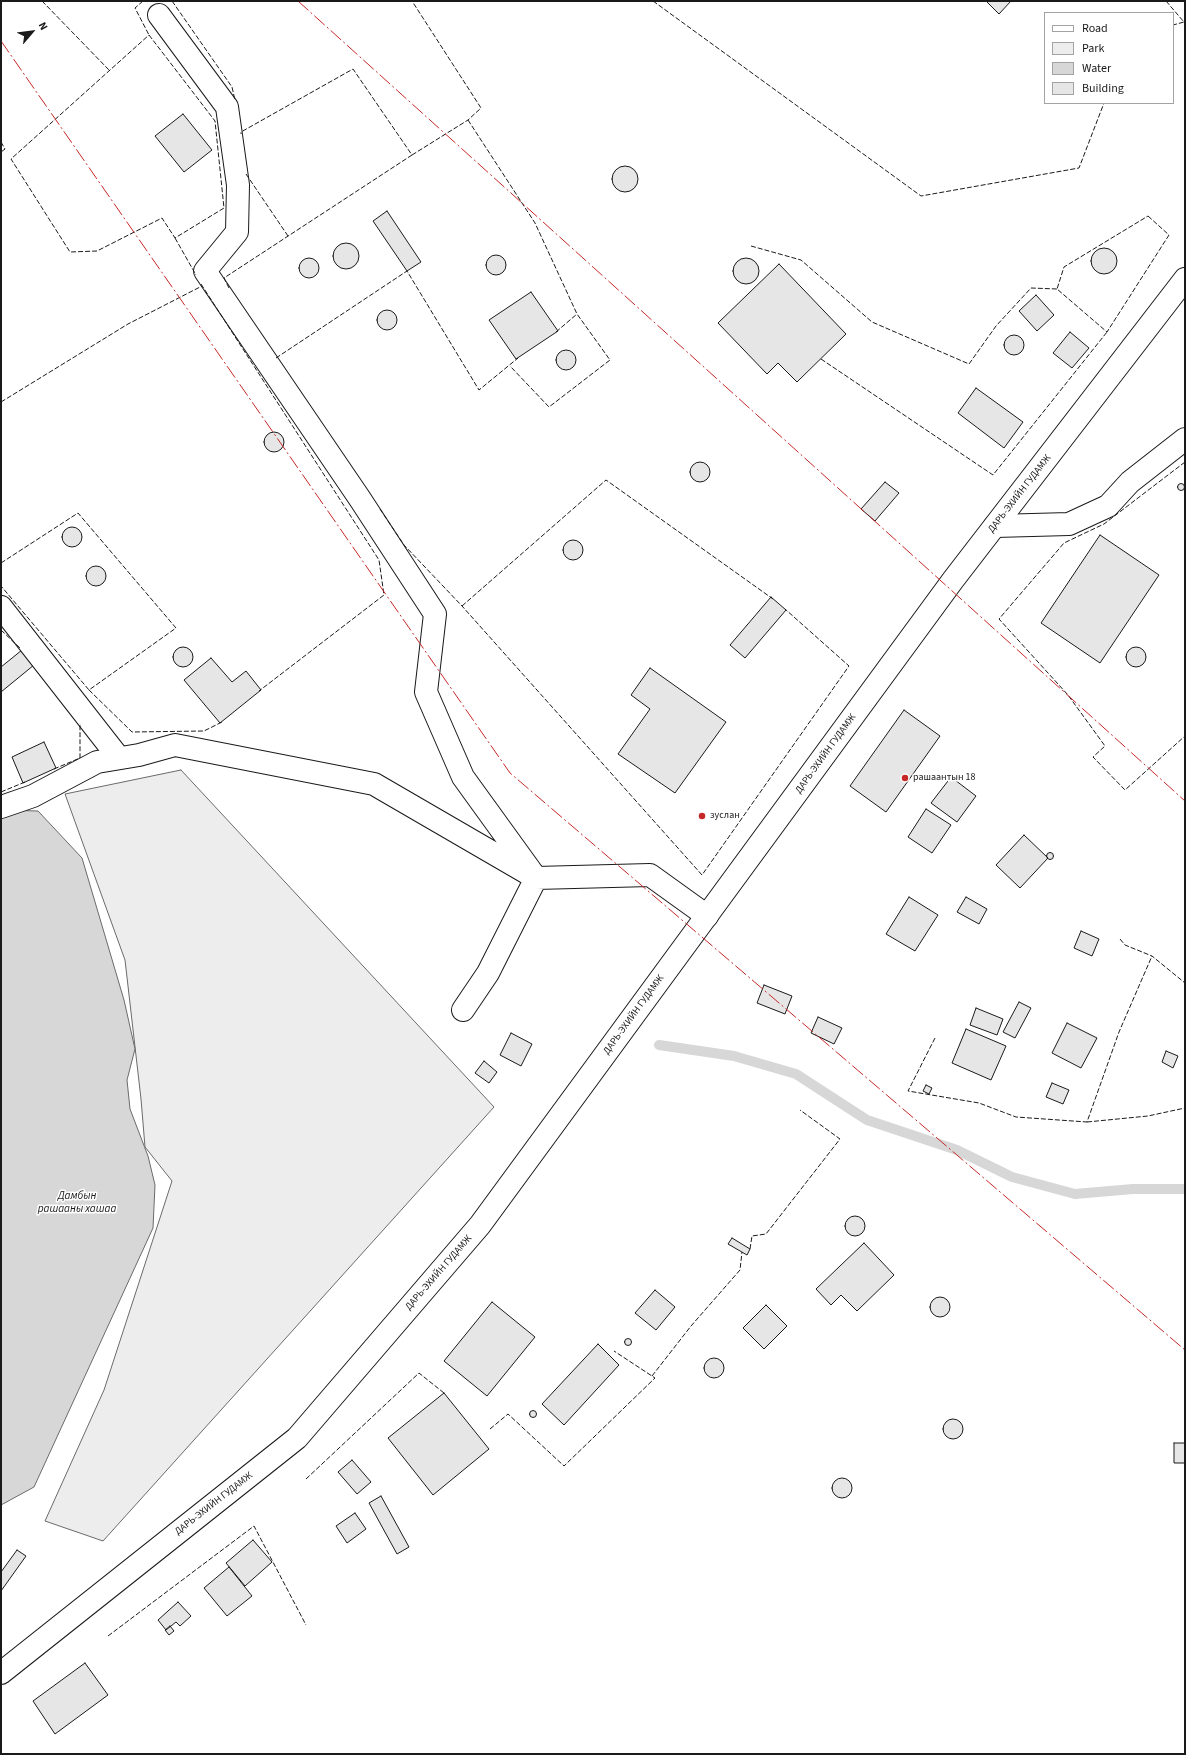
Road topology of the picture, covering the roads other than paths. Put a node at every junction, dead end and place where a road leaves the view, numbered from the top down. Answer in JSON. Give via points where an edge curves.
{"nodes":[{"id":1,"x":159,"y":15,"type":"dead end"},
{"id":2,"x":1185,"y":279,"type":"edge"},
{"id":3,"x":1185,"y":439,"type":"edge"},
{"id":4,"x":995,"y":526,"type":"junction"},
{"id":5,"x":1,"y":606,"type":"edge"},
{"id":6,"x":119,"y":758,"type":"junction"},
{"id":7,"x":1,"y":807,"type":"edge"},
{"id":8,"x":536,"y":878,"type":"junction"},
{"id":9,"x":707,"y":916,"type":"junction"},
{"id":10,"x":463,"y":1010,"type":"dead end"},
{"id":11,"x":1,"y":1673,"type":"edge"}],
"edges":[{"from":1,"to":8,"type":"street","via":[[227,107],[238,185],[237,232],[205,272],[435,614],[426,692],[463,777]]},
{"from":2,"to":4,"type":"street","name":"ДАРЬ-ЭХИЙН ГУДАМЖ"},
{"from":3,"to":4,"type":"street","via":[[1130,482],[1108,506],[1069,524]]},
{"from":4,"to":9,"type":"street","name":"ДАРЬ-ЭХИЙН ГУДАМЖ"},
{"from":5,"to":6,"type":"street"},
{"from":6,"to":7,"type":"street","via":[[97,762],[33,796]]},
{"from":6,"to":8,"type":"street","via":[[175,744],[374,784]]},
{"from":8,"to":9,"type":"street","via":[[650,875]]},
{"from":8,"to":10,"type":"street","via":[[495,960]]},
{"from":9,"to":11,"type":"street","name":"ДАРЬ-ЭХИЙН ГУДАМЖ","via":[[480,1225],[297,1438]]}]}
